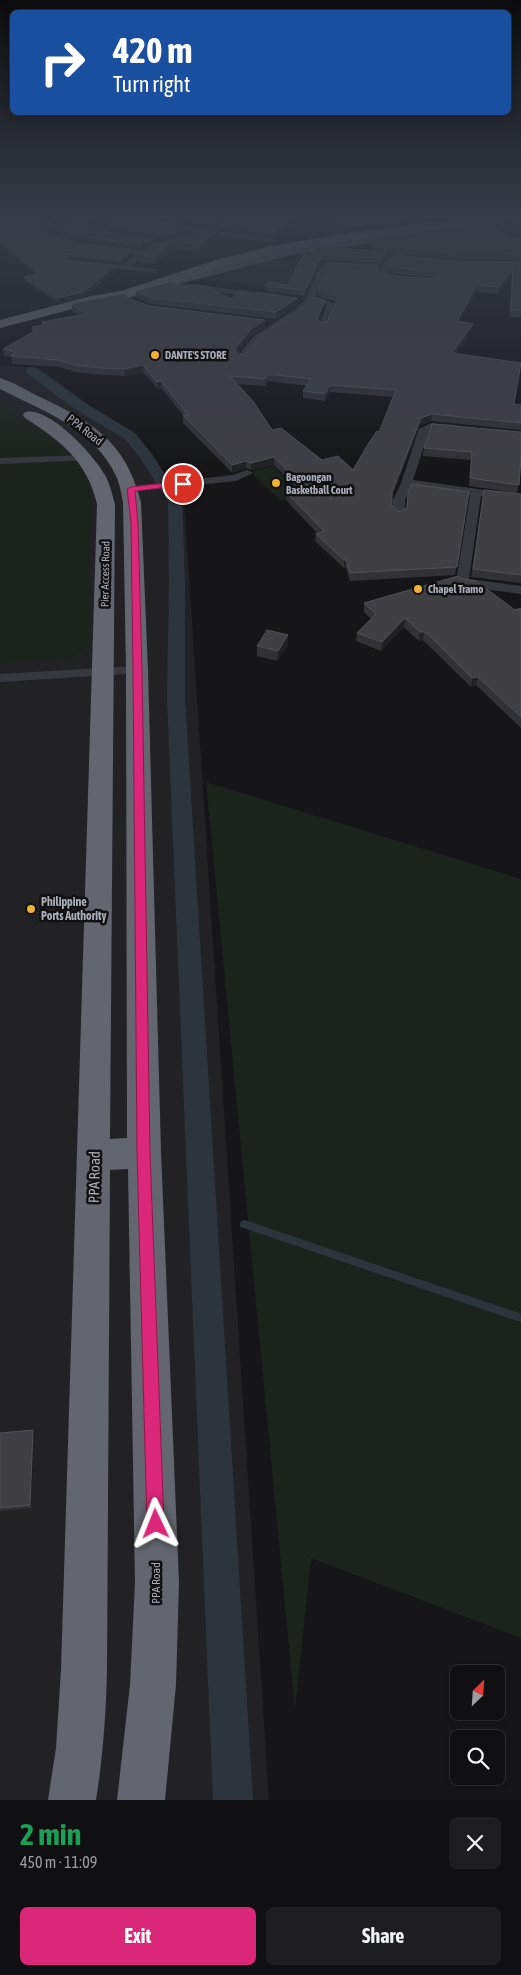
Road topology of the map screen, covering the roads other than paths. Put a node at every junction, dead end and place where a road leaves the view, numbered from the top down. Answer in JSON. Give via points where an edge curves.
{"nodes":[{"id":1,"x":91,"y":300,"type":"edge"},
{"id":2,"x":303,"y":300,"type":"joint"},
{"id":3,"x":0,"y":324,"type":"edge"},
{"id":4,"x":323,"y":325,"type":"edge"},
{"id":5,"x":242,"y":357,"type":"edge"},
{"id":6,"x":0,"y":383,"type":"edge"},
{"id":7,"x":0,"y":398,"type":"edge"},
{"id":8,"x":467,"y":429,"type":"edge"},
{"id":9,"x":85,"y":458,"type":"junction"},
{"id":10,"x":0,"y":461,"type":"edge"},
{"id":11,"x":247,"y":473,"type":"dead end"},
{"id":12,"x":98,"y":477,"type":"joint"},
{"id":13,"x":407,"y":483,"type":"junction"},
{"id":14,"x":131,"y":489,"type":"junction"},
{"id":15,"x":476,"y":492,"type":"junction"},
{"id":16,"x":521,"y":498,"type":"edge"},
{"id":17,"x":399,"y":514,"type":"edge"},
{"id":18,"x":521,"y":590,"type":"edge"},
{"id":19,"x":121,"y":671,"type":"junction"},
{"id":20,"x":0,"y":678,"type":"edge"},
{"id":21,"x":144,"y":1152,"type":"junction"},
{"id":22,"x":94,"y":1156,"type":"junction"},
{"id":23,"x":72,"y":1800,"type":"edge"},
{"id":24,"x":140,"y":1800,"type":"edge"}],
"edges":[{"from":1,"to":3,"type":"highway"},
{"from":2,"to":4,"type":"street","via":[[332,304]]},
{"from":2,"to":5,"type":"street","via":[[300,310],[272,324]]},
{"from":6,"to":14,"type":"highway","name":"PPA Road","via":[[65,414],[98,437],[116,459]]},
{"from":7,"to":9,"type":"highway","name":"PPA Road","via":[[61,435]]},
{"from":8,"to":13,"type":"street","via":[[426,427]]},
{"from":9,"to":10,"type":"street"},
{"from":9,"to":12,"type":"highway","name":"PPA Road"},
{"from":11,"to":14,"type":"street","via":[[216,481]]},
{"from":12,"to":19,"type":"highway","name":"Pier Access Road","via":[[106,504]]},
{"from":13,"to":15,"type":"street"},
{"from":13,"to":17,"type":"street","via":[[399,500]]},
{"from":14,"to":19,"type":"highway","name":"PPA Road","via":[[134,523]]},
{"from":15,"to":16,"type":"street"},
{"from":15,"to":18,"type":"street","via":[[462,582]]},
{"from":19,"to":20,"type":"street"},
{"from":19,"to":21,"type":"highway","name":"PPA Road"},
{"from":19,"to":22,"type":"highway","name":"PPA Road","via":[[99,903]]},
{"from":21,"to":22,"type":"highway"},
{"from":21,"to":24,"type":"highway","name":"PPA Road","via":[[158,1582],[153,1685]]},
{"from":22,"to":23,"type":"highway","name":"PPA Road","via":[[85,1693]]}]}
